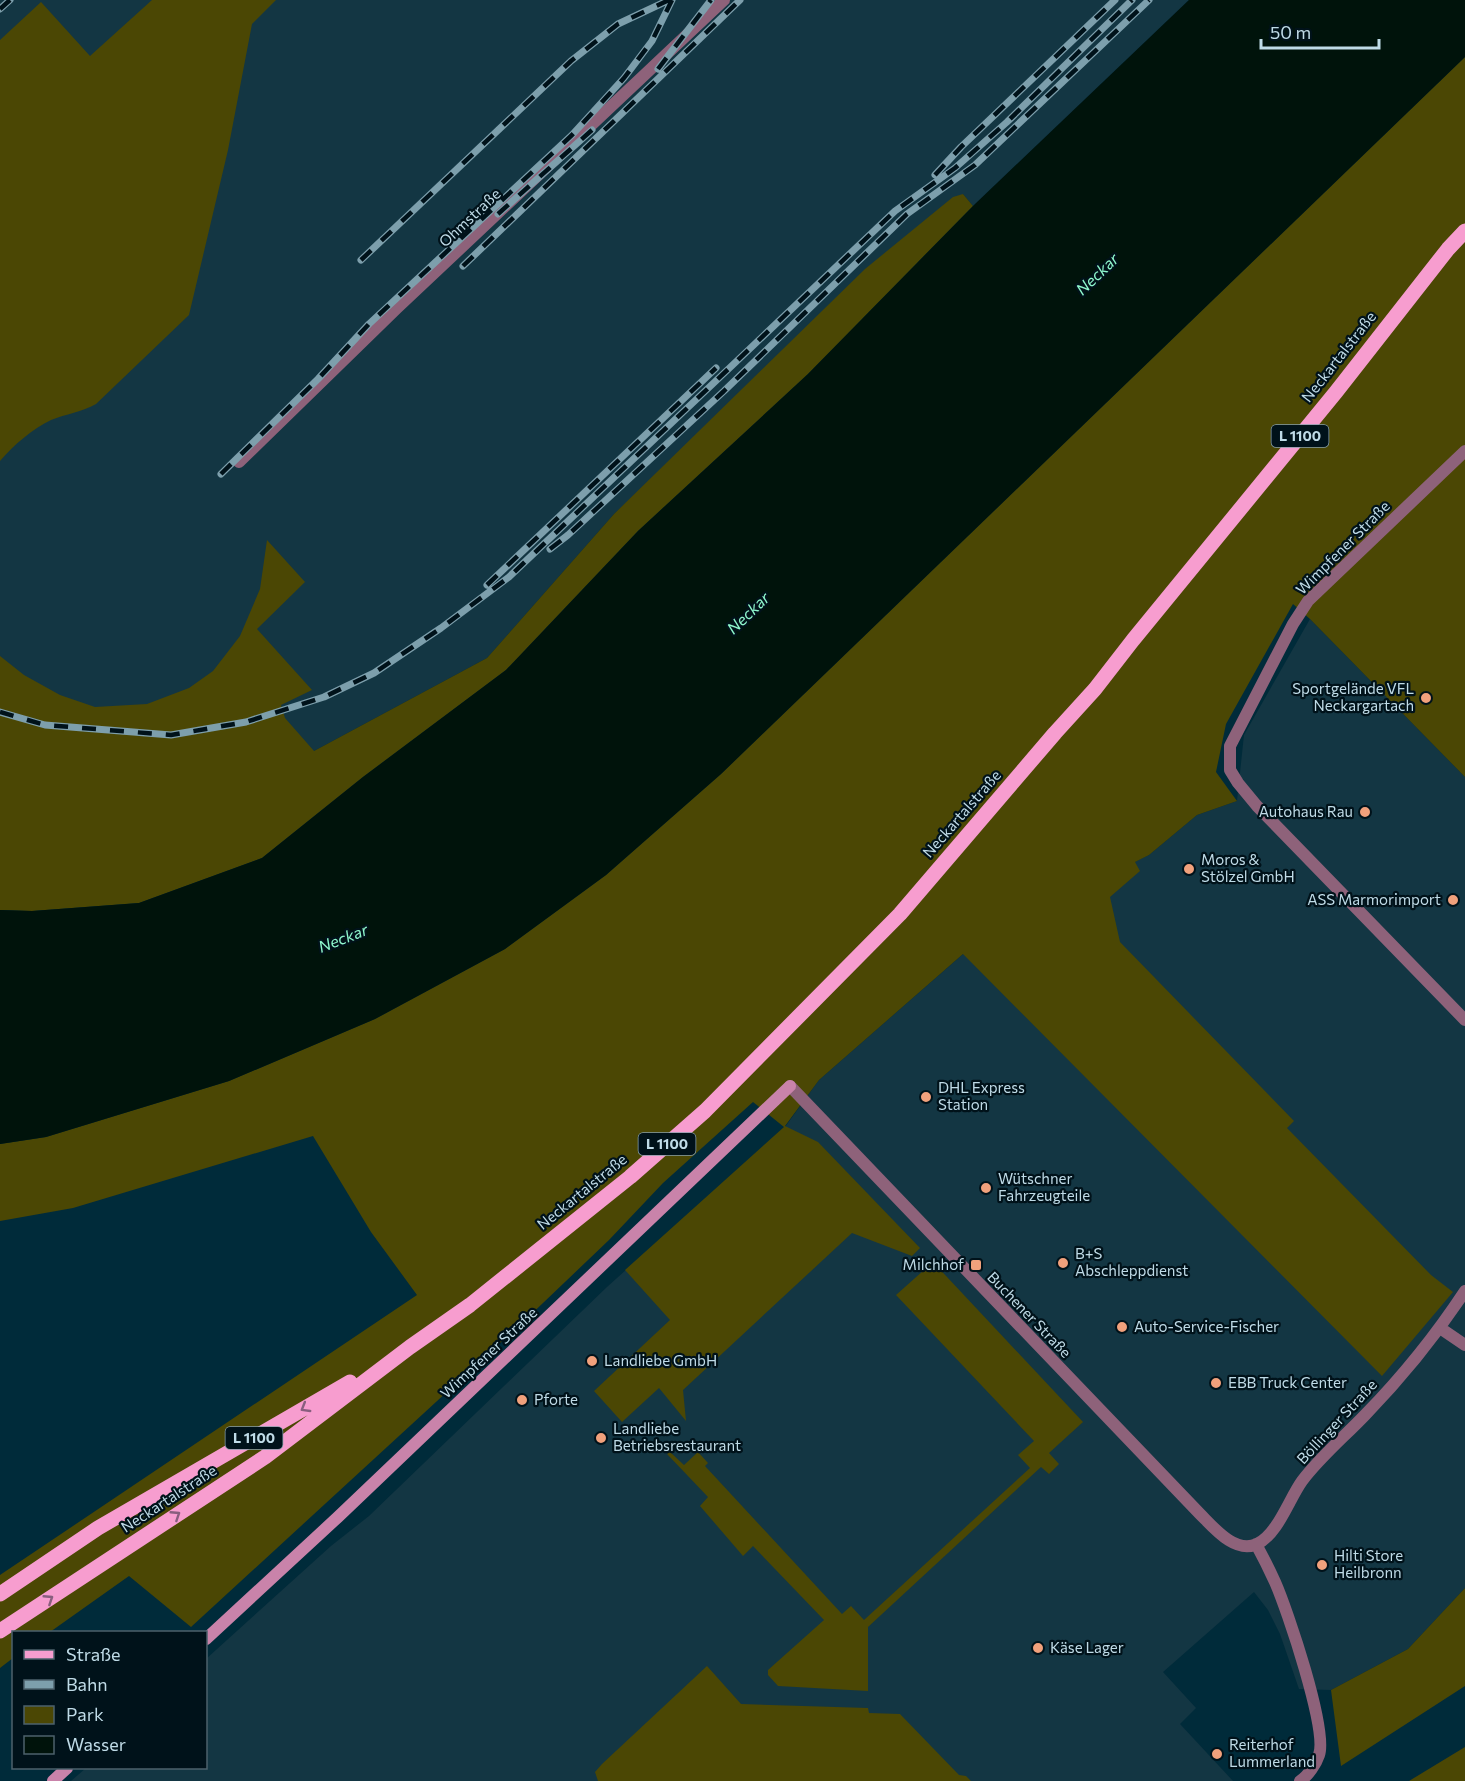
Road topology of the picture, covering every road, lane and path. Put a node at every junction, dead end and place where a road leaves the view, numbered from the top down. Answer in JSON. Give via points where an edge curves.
{"nodes":[{"id":1,"x":724,"y":0,"type":"edge"},
{"id":2,"x":1465,"y":231,"type":"edge"},
{"id":3,"x":1465,"y":451,"type":"edge"},
{"id":4,"x":239,"y":462,"type":"dead end"},
{"id":5,"x":1465,"y":1020,"type":"edge"},
{"id":6,"x":790,"y":1086,"type":"joint"},
{"id":7,"x":1465,"y":1291,"type":"edge"},
{"id":8,"x":1440,"y":1328,"type":"junction"},
{"id":9,"x":1465,"y":1345,"type":"edge"},
{"id":10,"x":410,"y":1347,"type":"junction"},
{"id":11,"x":1256,"y":1544,"type":"junction"},
{"id":12,"x":0,"y":1594,"type":"edge"},
{"id":13,"x":0,"y":1631,"type":"edge"},
{"id":14,"x":207,"y":1638,"type":"edge"},
{"id":15,"x":65,"y":1769,"type":"edge"},
{"id":16,"x":53,"y":1781,"type":"edge"},
{"id":17,"x":1300,"y":1781,"type":"edge"}],
"edges":[{"from":1,"to":4,"type":"street","name":"Ohmstraße"},
{"from":2,"to":10,"type":"main road","name":"Neckartalstraße","number":"L 1100","via":[[1095,689],[900,914],[705,1111],[630,1177],[470,1305]]},
{"from":3,"to":5,"type":"street","name":"Wimpfener Straße","via":[[1308,602],[1230,746],[1230,770],[1238,783]]},
{"from":6,"to":11,"type":"street","name":"Buchener Straße","via":[[1214,1528],[1233,1543]]},
{"from":6,"to":14,"type":"street","name":"Wimpfener Straße"},
{"from":7,"to":8,"type":"street","name":"Böllinger Straße"},
{"from":8,"to":9,"type":"street"},
{"from":8,"to":11,"type":"street","name":"Böllinger Straße","via":[[1366,1414],[1315,1464],[1267,1536]]},
{"from":10,"to":12,"type":"main road","name":"Neckartalstraße","number":"L 1100","one_way":true,"via":[[98,1528]]},
{"from":13,"to":10,"type":"main road","name":"Neckartalstraße","number":"L 1100","one_way":true,"via":[[265,1457]]},
{"from":11,"to":17,"type":"street","via":[[1291,1624],[1318,1719],[1320,1754]]},
{"from":15,"to":16,"type":"street"}]}
